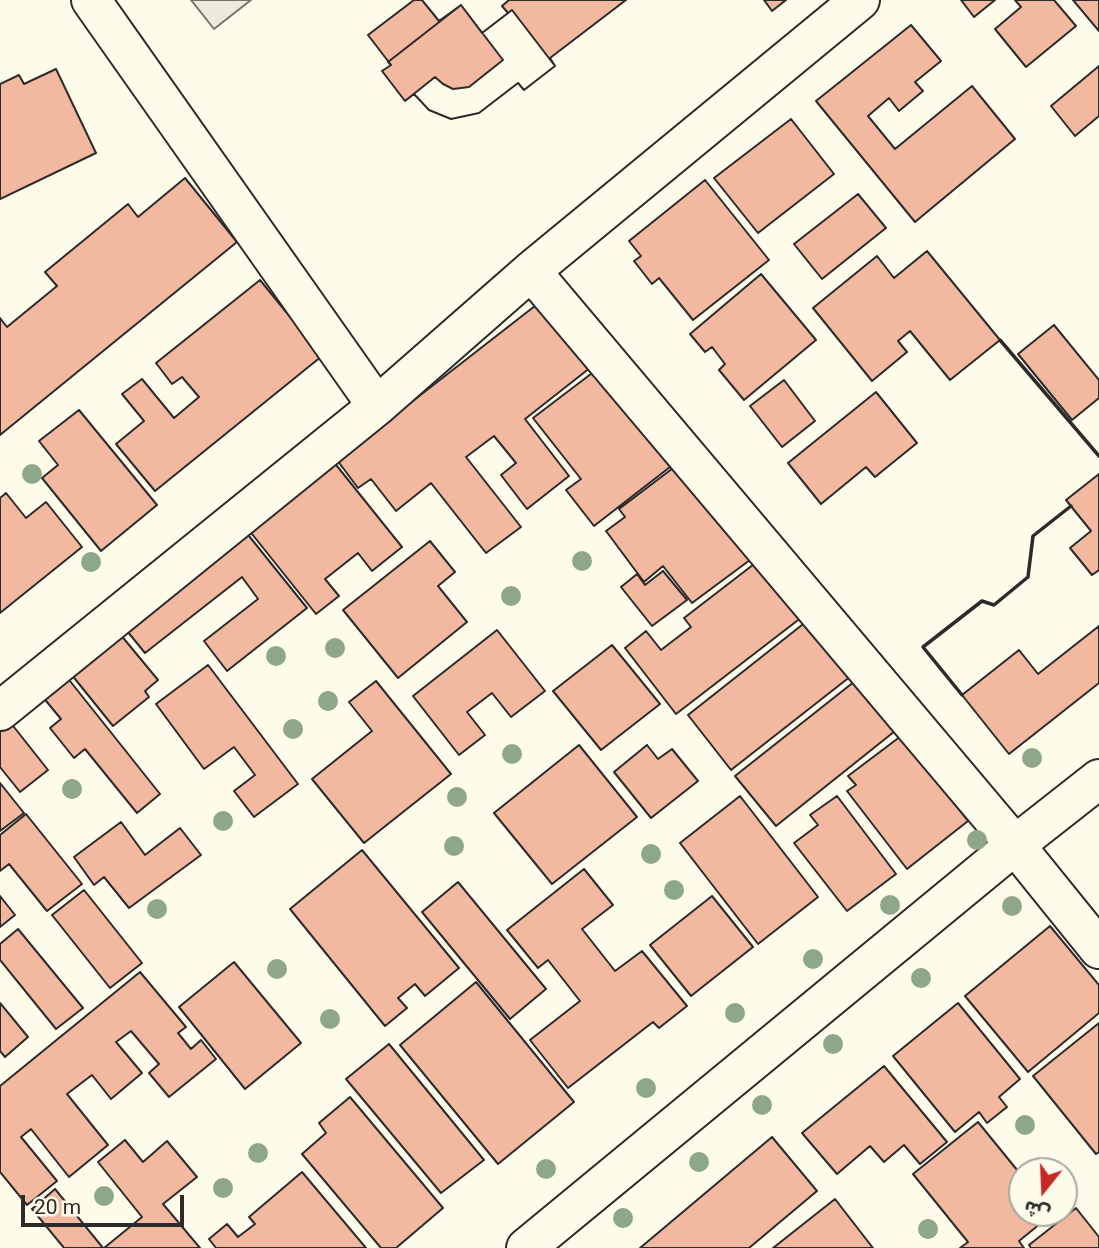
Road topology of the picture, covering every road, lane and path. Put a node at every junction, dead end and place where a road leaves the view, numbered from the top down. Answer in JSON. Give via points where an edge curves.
{"nodes":[{"id":1,"x":91,"y":0,"type":"edge"},
{"id":2,"x":860,"y":0,"type":"edge"},
{"id":3,"x":531,"y":271,"type":"junction"},
{"id":4,"x":377,"y":406,"type":"junction"},
{"id":5,"x":0,"y":711,"type":"edge"},
{"id":6,"x":1099,"y":779,"type":"edge"},
{"id":7,"x":1015,"y":845,"type":"junction"},
{"id":8,"x":1099,"y":948,"type":"edge"},
{"id":9,"x":526,"y":1248,"type":"edge"}],
"edges":[{"from":1,"to":4,"type":"street"},
{"from":2,"to":3,"type":"street"},
{"from":3,"to":4,"type":"street"},
{"from":3,"to":7,"type":"street"},
{"from":4,"to":5,"type":"street"},
{"from":6,"to":7,"type":"street"},
{"from":7,"to":8,"type":"street"},
{"from":7,"to":9,"type":"street"}]}
